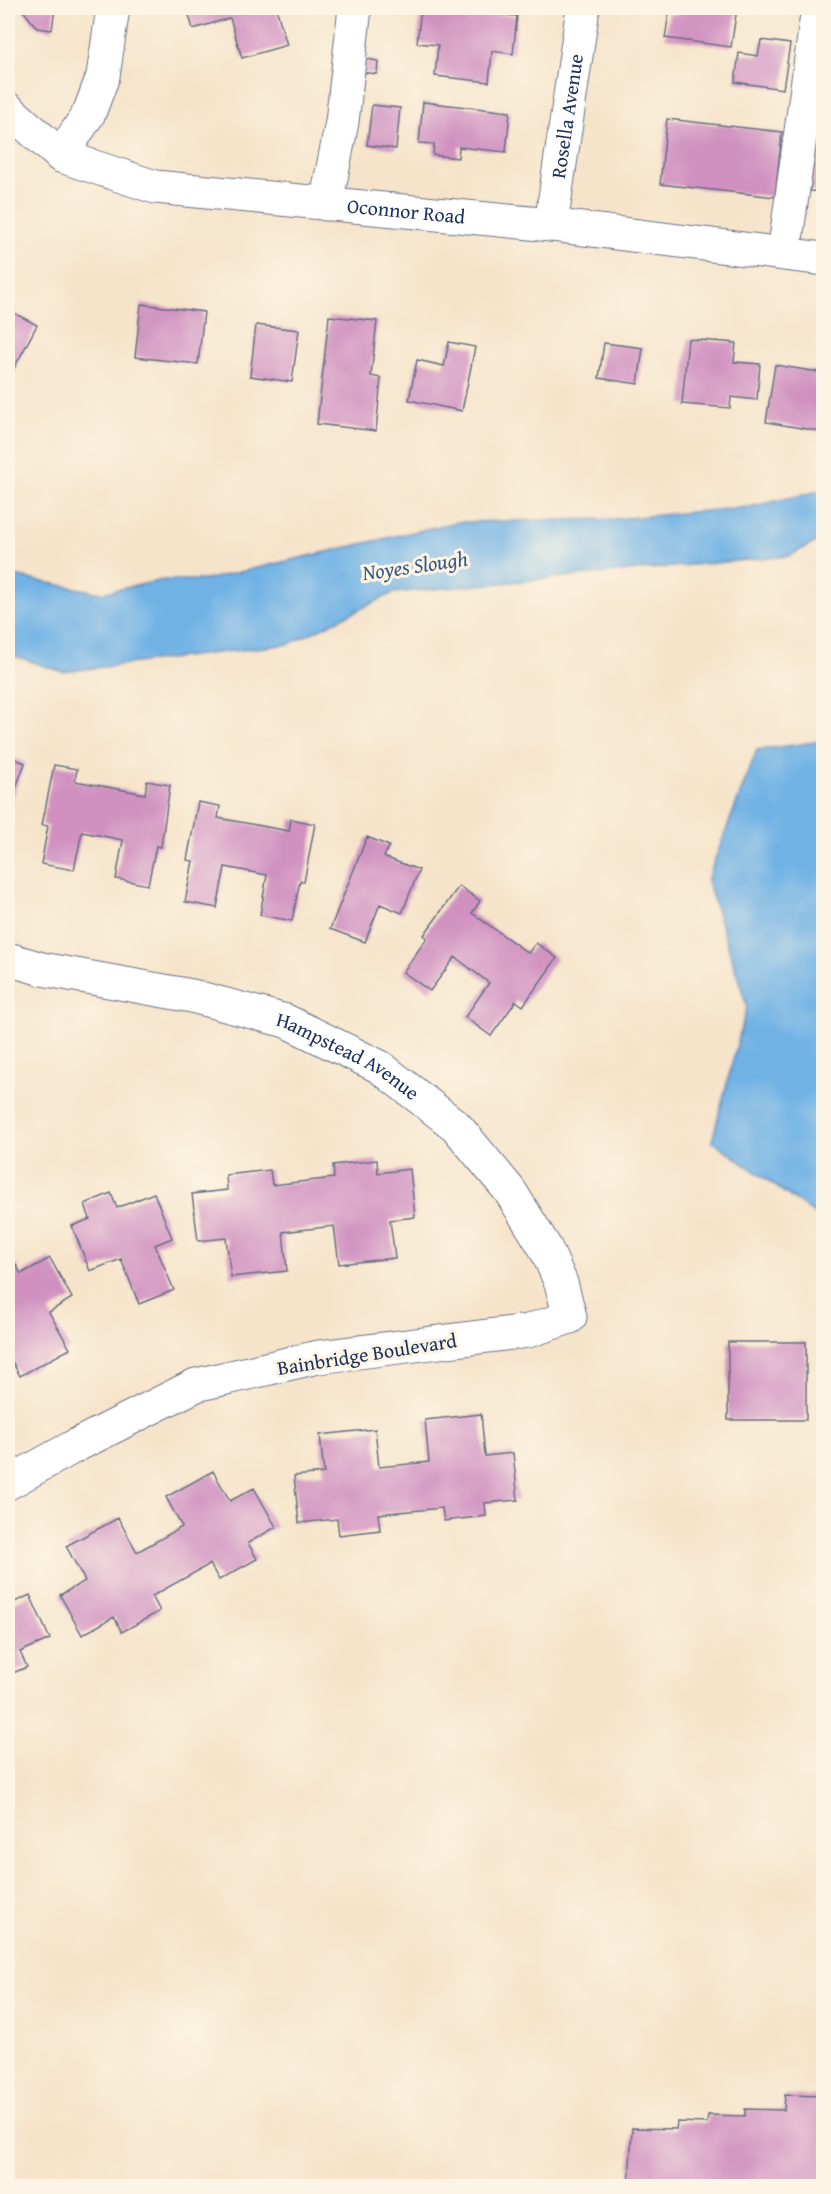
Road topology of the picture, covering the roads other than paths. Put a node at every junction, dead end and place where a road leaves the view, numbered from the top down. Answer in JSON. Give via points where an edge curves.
{"nodes":[{"id":1,"x":113,"y":8,"type":"edge"},
{"id":2,"x":355,"y":8,"type":"edge"},
{"id":3,"x":583,"y":8,"type":"edge"},
{"id":4,"x":818,"y":8,"type":"edge"},
{"id":5,"x":8,"y":109,"type":"edge"},
{"id":6,"x":61,"y":156,"type":"junction"},
{"id":7,"x":326,"y":204,"type":"junction"},
{"id":8,"x":551,"y":225,"type":"junction"},
{"id":9,"x":784,"y":254,"type":"junction"},
{"id":10,"x":824,"y":259,"type":"edge"},
{"id":11,"x":8,"y":959,"type":"edge"},
{"id":12,"x":570,"y":1317,"type":"joint"},
{"id":13,"x":8,"y":1483,"type":"edge"}],
"edges":[{"from":1,"to":6,"type":"street","via":[[103,76],[89,114]]},
{"from":2,"to":7,"type":"street","via":[[342,122]]},
{"from":3,"to":8,"type":"street","name":"Rosella Avenue"},
{"from":4,"to":9,"type":"street"},
{"from":5,"to":6,"type":"street","name":"Oconnor Road"},
{"from":6,"to":7,"type":"street","name":"Oconnor Road","via":[[154,187]]},
{"from":7,"to":8,"type":"street","name":"Oconnor Road"},
{"from":8,"to":9,"type":"street","name":"Oconnor Road"},
{"from":9,"to":10,"type":"street","name":"Oconnor Road"},
{"from":11,"to":12,"type":"street","name":"Hampstead Avenue","via":[[42,969],[192,996],[286,1021],[380,1067],[456,1126],[510,1191],[546,1249]]},
{"from":12,"to":13,"type":"street","name":"Bainbridge Boulevard","via":[[528,1331],[318,1357],[196,1385]]}]}
